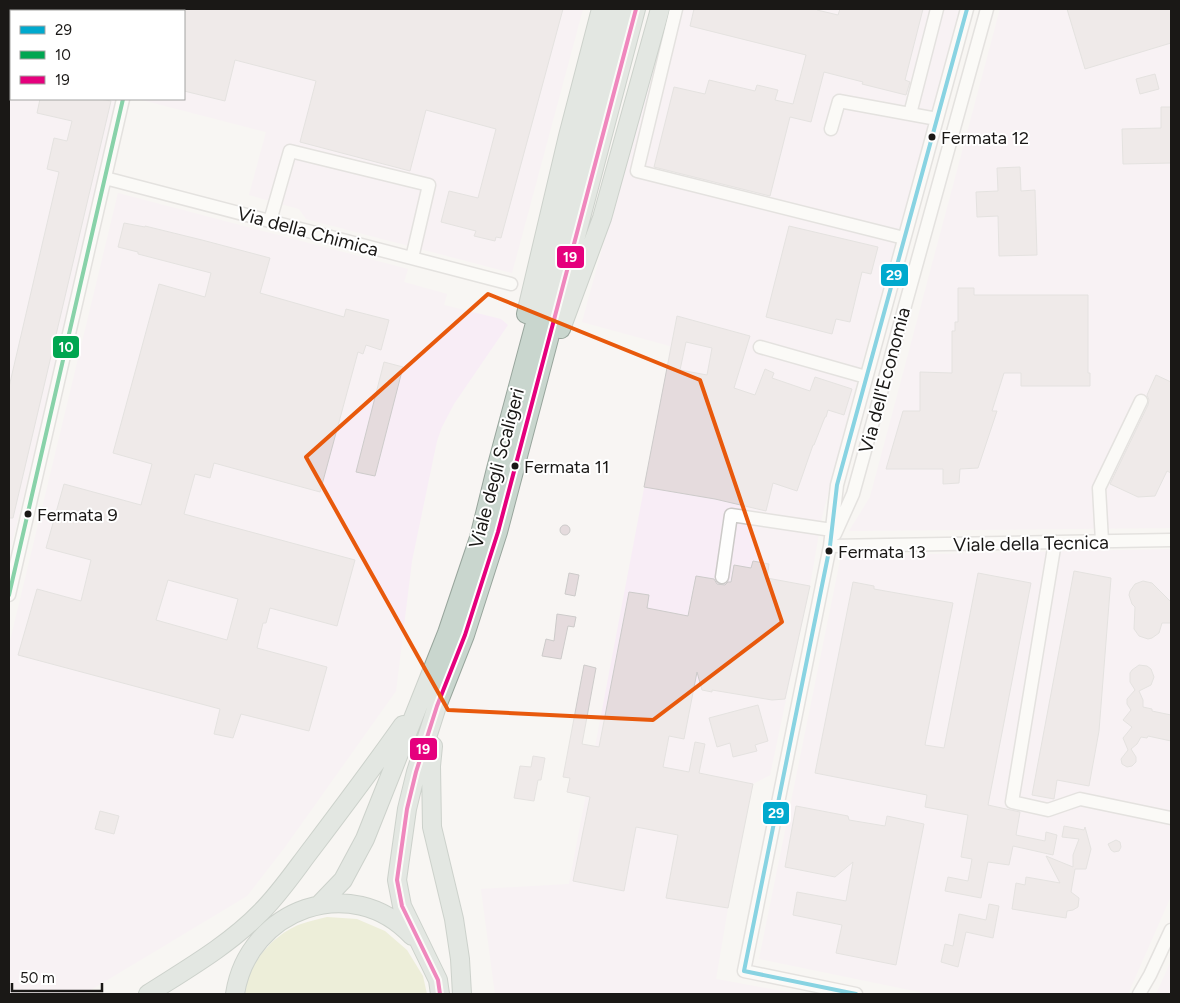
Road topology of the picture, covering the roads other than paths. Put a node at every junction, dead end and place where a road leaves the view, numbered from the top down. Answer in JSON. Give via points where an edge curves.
{"nodes":[{"id":1,"x":601,"y":9,"type":"edge"},
{"id":2,"x":618,"y":9,"type":"edge"},
{"id":3,"x":636,"y":9,"type":"edge"},
{"id":4,"x":660,"y":9,"type":"edge"},
{"id":5,"x":676,"y":9,"type":"edge"},
{"id":6,"x":937,"y":9,"type":"edge"},
{"id":7,"x":968,"y":9,"type":"edge"},
{"id":8,"x":987,"y":9,"type":"edge"},
{"id":9,"x":123,"y":100,"type":"edge"},
{"id":10,"x":910,"y":114,"type":"junction"},
{"id":11,"x":937,"y":119,"type":"junction"},
{"id":12,"x":831,"y":129,"type":"dead end"},
{"id":13,"x":593,"y":135,"type":"junction"},
{"id":14,"x":105,"y":178,"type":"junction"},
{"id":15,"x":270,"y":221,"type":"junction"},
{"id":16,"x":904,"y":238,"type":"junction"},
{"id":17,"x":412,"y":258,"type":"junction"},
{"id":18,"x":511,"y":284,"type":"dead end"},
{"id":19,"x":760,"y":347,"type":"dead end"},
{"id":20,"x":866,"y":377,"type":"junction"},
{"id":21,"x":1141,"y":401,"type":"dead end"},
{"id":22,"x":524,"y":433,"type":"junction"},
{"id":23,"x":496,"y":469,"type":"junction"},
{"id":24,"x":832,"y":530,"type":"junction"},
{"id":25,"x":1171,"y":540,"type":"edge"},
{"id":26,"x":1102,"y":541,"type":"junction"},
{"id":27,"x":1055,"y":542,"type":"junction"},
{"id":28,"x":830,"y":546,"type":"junction"},
{"id":29,"x":722,"y":577,"type":"dead end"},
{"id":30,"x":9,"y":595,"type":"edge"},
{"id":31,"x":419,"y":702,"type":"junction"},
{"id":32,"x":437,"y":706,"type":"junction"},
{"id":33,"x":1171,"y":818,"type":"edge"},
{"id":34,"x":319,"y":905,"type":"junction"},
{"id":35,"x":1171,"y":930,"type":"edge"},
{"id":36,"x":424,"y":950,"type":"junction"},
{"id":37,"x":233,"y":990,"type":"edge"},
{"id":38,"x":148,"y":994,"type":"edge"},
{"id":39,"x":440,"y":994,"type":"edge"},
{"id":40,"x":462,"y":994,"type":"edge"},
{"id":41,"x":856,"y":994,"type":"edge"},
{"id":42,"x":1139,"y":994,"type":"edge"}],
"edges":[{"from":1,"to":23,"type":"highway","via":[[532,285]]},
{"from":2,"to":13,"type":"highway","name":"Viale degli Scaligeri"},
{"from":3,"to":13,"type":"highway","name":"Viale degli Scaligeri"},
{"from":4,"to":22,"type":"highway","via":[[602,218]]},
{"from":5,"to":16,"type":"street","via":[[637,171],[809,210]]},
{"from":6,"to":10,"type":"street"},
{"from":7,"to":11,"type":"street","name":"Via dell'Economia"},
{"from":8,"to":28,"type":"street","name":"Via dell'Economia","via":[[853,494]]},
{"from":9,"to":14,"type":"street"},
{"from":10,"to":11,"type":"street"},
{"from":10,"to":12,"type":"street","via":[[839,101]]},
{"from":11,"to":16,"type":"street","name":"Via dell'Economia"},
{"from":13,"to":22,"type":"highway","name":"Viale degli Scaligeri"},
{"from":13,"to":23,"type":"highway","name":"Viale degli Scaligeri"},
{"from":14,"to":15,"type":"street","name":"Via della Chimica"},
{"from":14,"to":30,"type":"street"},
{"from":15,"to":17,"type":"street","name":"Via della Chimica"},
{"from":15,"to":17,"type":"street","via":[[290,151],[429,185]]},
{"from":16,"to":20,"type":"street","name":"Via dell'Economia"},
{"from":17,"to":18,"type":"street","name":"Via della Chimica"},
{"from":19,"to":20,"type":"street"},
{"from":20,"to":24,"type":"street","name":"Via dell'Economia","via":[[837,485]]},
{"from":21,"to":26,"type":"street","via":[[1099,488]]},
{"from":22,"to":32,"type":"highway","name":"Viale degli Scaligeri","via":[[498,532],[465,635]]},
{"from":23,"to":31,"type":"highway","name":"Viale degli Scaligeri","via":[[479,538],[447,633]]},
{"from":24,"to":28,"type":"street","name":"Via dell'Economia"},
{"from":24,"to":29,"type":"street","via":[[731,514]]},
{"from":25,"to":26,"type":"street","name":"Viale della Tecnica"},
{"from":26,"to":27,"type":"street","name":"Viale della Tecnica"},
{"from":27,"to":28,"type":"street","name":"Viale della Tecnica"},
{"from":27,"to":33,"type":"street","via":[[1012,802],[1048,810],[1080,799]]},
{"from":28,"to":41,"type":"street","name":"Via dell'Economia","via":[[744,971]]},
{"from":31,"to":34,"type":"highway","name":"Viale degli Scaligeri","via":[[365,839],[342,880]]},
{"from":31,"to":38,"type":"highway","via":[[344,807],[262,911],[244,928]]},
{"from":32,"to":36,"type":"highway","name":"Viale degli Scaligeri","via":[[407,809],[397,880],[402,906]]},
{"from":32,"to":40,"type":"highway","via":[[431,766],[432,827],[454,919]]},
{"from":34,"to":36,"type":"highway","name":"Viale degli Scaligeri","via":[[361,906],[380,913],[403,927]]},
{"from":34,"to":37,"type":"highway","name":"Viale degli Scaligeri","via":[[299,911],[269,929],[256,942],[243,964]]},
{"from":35,"to":42,"type":"street"},
{"from":36,"to":39,"type":"highway","name":"Viale degli Scaligeri","via":[[438,980]]}]}
